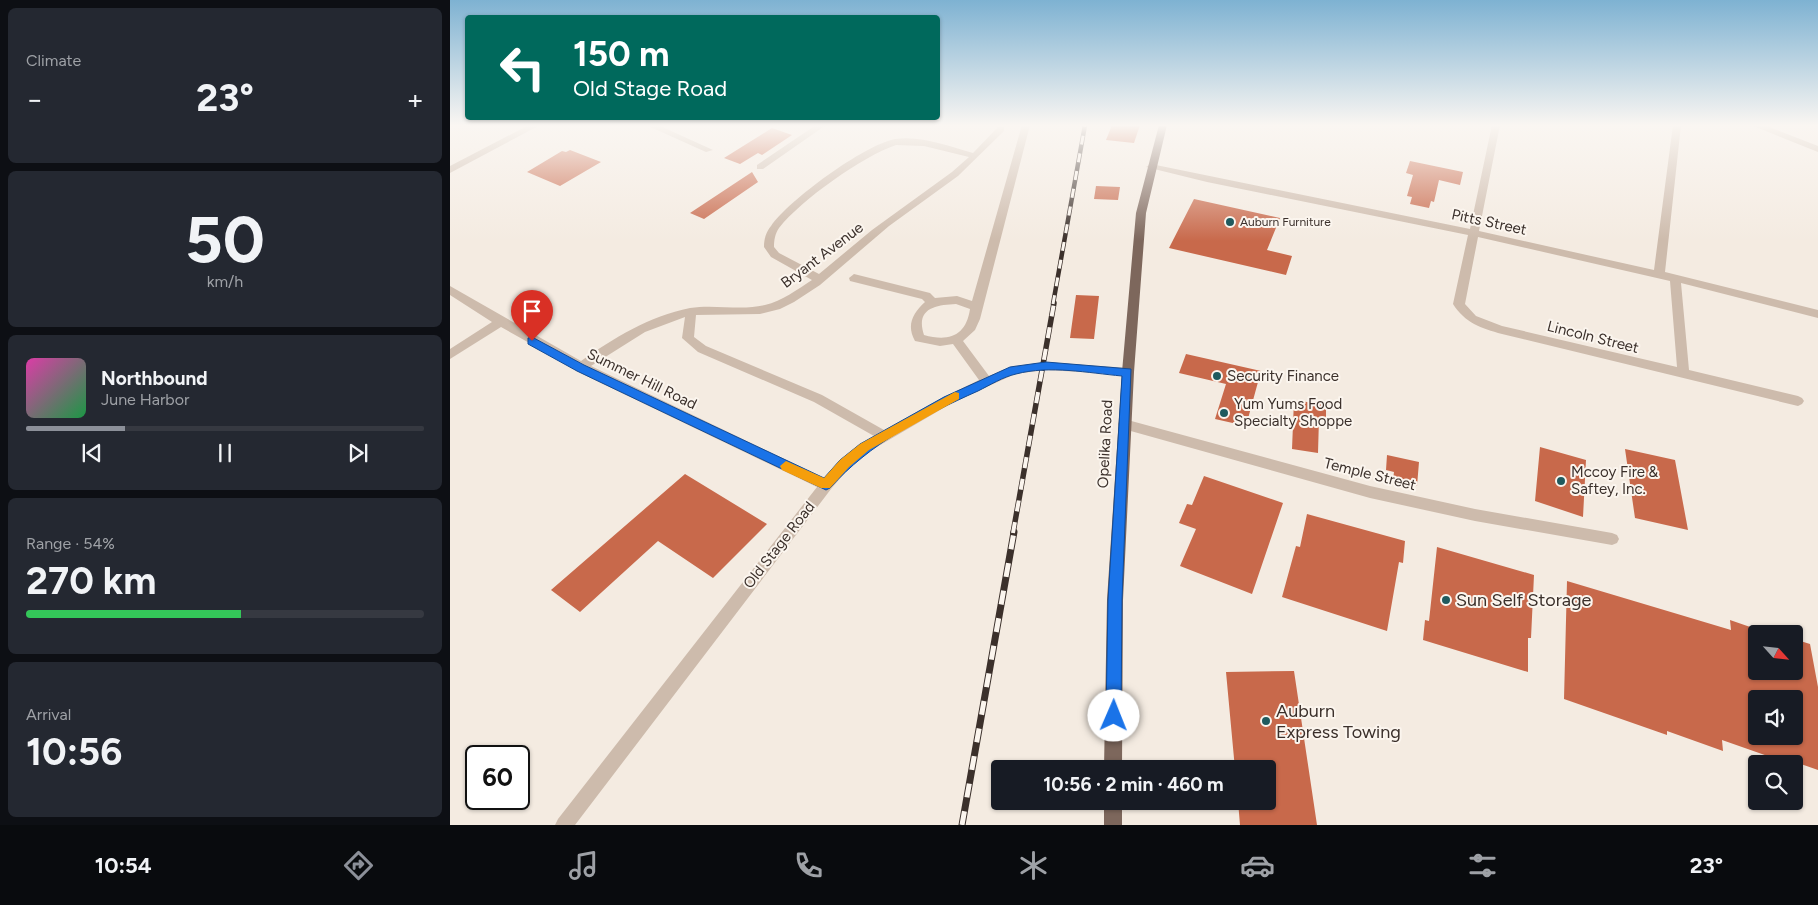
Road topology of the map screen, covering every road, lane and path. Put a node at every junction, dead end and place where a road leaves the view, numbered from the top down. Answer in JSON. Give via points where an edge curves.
{"nodes":[{"id":1,"x":462,"y":164,"type":"edge"},
{"id":2,"x":765,"y":164,"type":"edge"},
{"id":3,"x":856,"y":164,"type":"edge"},
{"id":4,"x":966,"y":164,"type":"edge"},
{"id":5,"x":1015,"y":164,"type":"edge"},
{"id":6,"x":1151,"y":164,"type":"edge"},
{"id":7,"x":1488,"y":164,"type":"edge"},
{"id":8,"x":1672,"y":164,"type":"edge"},
{"id":9,"x":760,"y":167,"type":"dead end"},
{"id":10,"x":1150,"y":167,"type":"junction"},
{"id":11,"x":450,"y":170,"type":"edge"},
{"id":12,"x":1474,"y":234,"type":"junction"},
{"id":13,"x":1659,"y":275,"type":"junction"},
{"id":14,"x":854,"y":278,"type":"dead end"},
{"id":15,"x":1675,"y":278,"type":"junction"},
{"id":16,"x":819,"y":279,"type":"junction"},
{"id":17,"x":450,"y":290,"type":"edge"},
{"id":18,"x":932,"y":302,"type":"junction"},
{"id":19,"x":976,"y":307,"type":"junction"},
{"id":20,"x":691,"y":312,"type":"junction"},
{"id":21,"x":1818,"y":314,"type":"edge"},
{"id":22,"x":500,"y":323,"type":"junction"},
{"id":23,"x":956,"y":340,"type":"junction"},
{"id":24,"x":450,"y":355,"type":"edge"},
{"id":25,"x":580,"y":368,"type":"junction"},
{"id":26,"x":1128,"y":372,"type":"junction"},
{"id":27,"x":1683,"y":374,"type":"junction"},
{"id":28,"x":987,"y":382,"type":"junction"},
{"id":29,"x":1798,"y":401,"type":"dead end"},
{"id":30,"x":1124,"y":424,"type":"junction"},
{"id":31,"x":884,"y":436,"type":"junction"},
{"id":32,"x":826,"y":485,"type":"junction"},
{"id":33,"x":1612,"y":539,"type":"dead end"},
{"id":34,"x":1113,"y":760,"type":"edge"},
{"id":35,"x":1113,"y":810,"type":"edge"},
{"id":36,"x":564,"y":825,"type":"edge"},
{"id":37,"x":1112,"y":825,"type":"edge"}],
"edges":[{"from":1,"to":11,"type":"street"},
{"from":2,"to":9,"type":"street"},
{"from":3,"to":16,"type":"street","via":[[812,194],[775,227],[769,237],[769,247],[775,255]]},
{"from":4,"to":16,"type":"street","name":"Bryant Avenue"},
{"from":5,"to":19,"type":"street"},
{"from":6,"to":10,"type":"main road","name":"Opelika Road"},
{"from":7,"to":12,"type":"street","name":"Lincoln Street"},
{"from":8,"to":13,"type":"street"},
{"from":10,"to":12,"type":"street","name":"Pitts Street"},
{"from":10,"to":26,"type":"main road","name":"Opelika Road","via":[[1141,213]]},
{"from":12,"to":13,"type":"street","name":"Pitts Street"},
{"from":12,"to":27,"type":"street","name":"Lincoln Street","via":[[1459,304],[1466,315],[1483,325]]},
{"from":13,"to":15,"type":"street","name":"Pitts Street"},
{"from":14,"to":18,"type":"street","via":[[926,296]]},
{"from":15,"to":21,"type":"street","name":"Pitts Street"},
{"from":15,"to":27,"type":"street"},
{"from":16,"to":20,"type":"street","name":"Bryant Avenue","via":[[775,307],[758,311]]},
{"from":17,"to":22,"type":"street","name":"Summer Hill Road"},
{"from":18,"to":19,"type":"street","via":[[957,300]]},
{"from":18,"to":23,"type":"street","via":[[917,317],[915,326],[919,338],[934,343]]},
{"from":19,"to":23,"type":"street","via":[[970,330]]},
{"from":20,"to":25,"type":"street","name":"Bryant Avenue","via":[[637,330]]},
{"from":20,"to":31,"type":"street","via":[[688,338],[702,349],[807,391],[848,412]]},
{"from":22,"to":24,"type":"street"},
{"from":22,"to":25,"type":"street","name":"Summer Hill Road"},
{"from":23,"to":28,"type":"street"},
{"from":25,"to":32,"type":"street","name":"Summer Hill Road"},
{"from":26,"to":28,"type":"street","name":"Old Stage Road","via":[[1029,366]]},
{"from":26,"to":30,"type":"main road","name":"Opelika Road"},
{"from":27,"to":29,"type":"street","name":"Lincoln Street"},
{"from":28,"to":31,"type":"street","name":"Old Stage Road"},
{"from":30,"to":33,"type":"street","name":"Temple Street","via":[[1370,492],[1475,515]]},
{"from":30,"to":34,"type":"main road","name":"Opelika Road","via":[[1115,600]]},
{"from":31,"to":32,"type":"street","name":"Old Stage Road","via":[[844,464]]},
{"from":32,"to":36,"type":"street","name":"Old Stage Road"},
{"from":35,"to":37,"type":"main road"}]}
